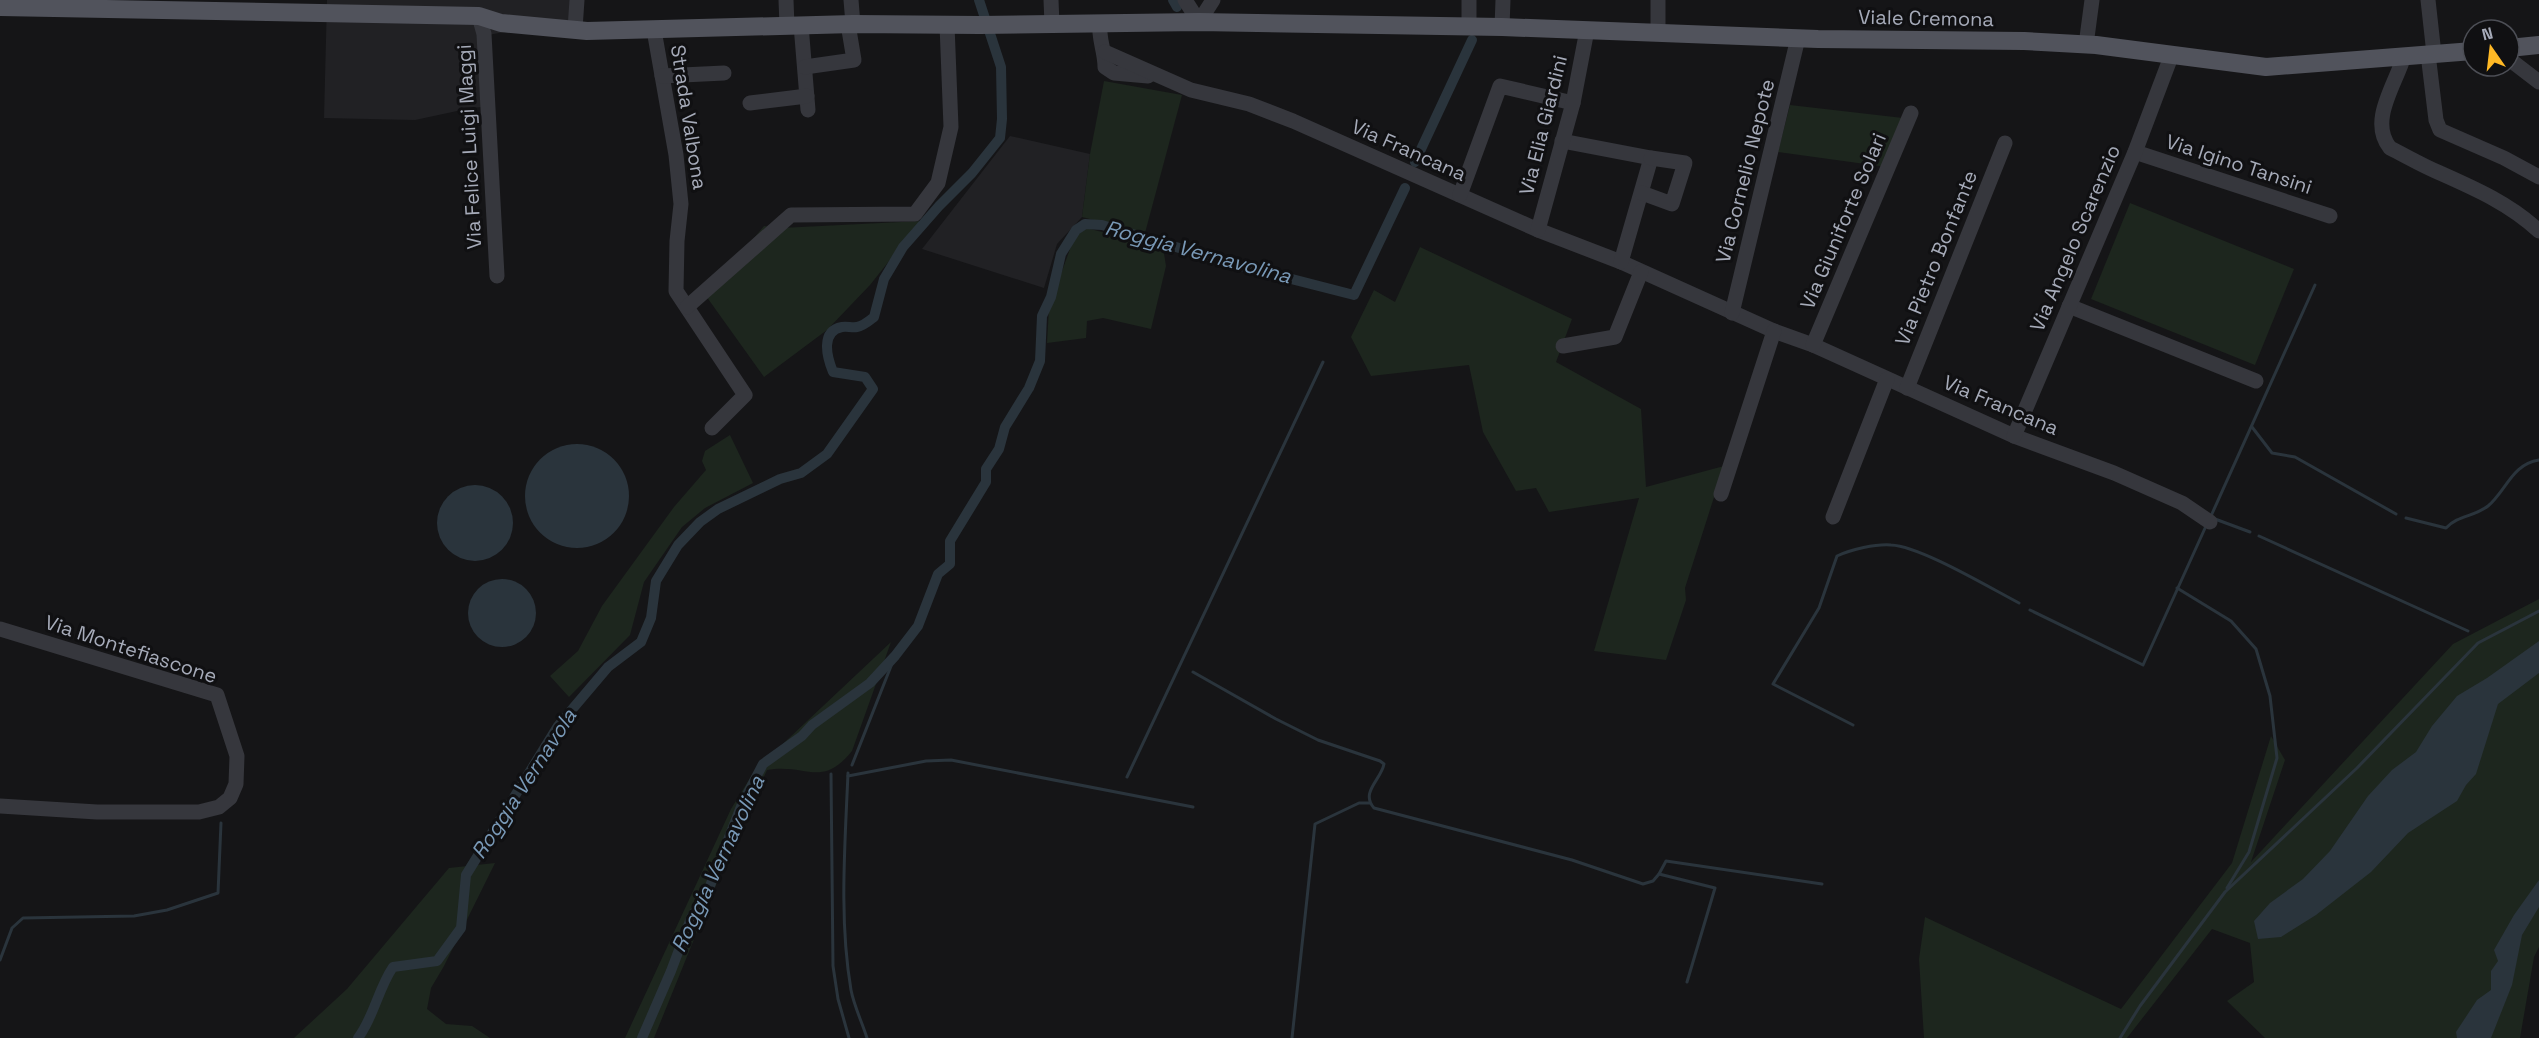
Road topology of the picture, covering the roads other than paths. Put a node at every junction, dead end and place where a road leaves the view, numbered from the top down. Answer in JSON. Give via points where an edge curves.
{"nodes":[{"id":1,"x":577,"y":0,"type":"edge"},
{"id":2,"x":786,"y":0,"type":"edge"},
{"id":3,"x":851,"y":0,"type":"edge"},
{"id":4,"x":1051,"y":0,"type":"edge"},
{"id":5,"x":1185,"y":0,"type":"edge"},
{"id":6,"x":1213,"y":0,"type":"edge"},
{"id":7,"x":1469,"y":0,"type":"edge"},
{"id":8,"x":1503,"y":0,"type":"edge"},
{"id":9,"x":1658,"y":0,"type":"edge"},
{"id":10,"x":2092,"y":0,"type":"edge"},
{"id":11,"x":2428,"y":0,"type":"edge"},
{"id":12,"x":0,"y":7,"type":"edge"},
{"id":13,"x":479,"y":16,"type":"junction"},
{"id":14,"x":1199,"y":22,"type":"junction"},
{"id":15,"x":1100,"y":23,"type":"junction"},
{"id":16,"x":850,"y":24,"type":"junction"},
{"id":17,"x":1052,"y":24,"type":"junction"},
{"id":18,"x":947,"y":25,"type":"junction"},
{"id":19,"x":794,"y":26,"type":"junction"},
{"id":20,"x":1469,"y":26,"type":"junction"},
{"id":21,"x":1502,"y":27,"type":"junction"},
{"id":22,"x":575,"y":29,"type":"junction"},
{"id":23,"x":654,"y":30,"type":"junction"},
{"id":24,"x":1587,"y":30,"type":"junction"},
{"id":25,"x":1658,"y":33,"type":"junction"},
{"id":26,"x":1798,"y":38,"type":"junction"},
{"id":27,"x":2086,"y":45,"type":"junction"},
{"id":28,"x":2539,"y":45,"type":"edge"},
{"id":29,"x":2521,"y":47,"type":"edge"},
{"id":30,"x":2461,"y":52,"type":"edge"},
{"id":31,"x":2172,"y":54,"type":"junction"},
{"id":32,"x":2431,"y":54,"type":"junction"},
{"id":33,"x":2404,"y":56,"type":"junction"},
{"id":34,"x":805,"y":67,"type":"junction"},
{"id":35,"x":2521,"y":68,"type":"edge"},
{"id":36,"x":724,"y":74,"type":"dead end"},
{"id":37,"x":662,"y":76,"type":"junction"},
{"id":38,"x":2539,"y":82,"type":"edge"},
{"id":39,"x":750,"y":103,"type":"dead end"},
{"id":40,"x":1573,"y":104,"type":"junction"},
{"id":41,"x":1911,"y":113,"type":"dead end"},
{"id":42,"x":1562,"y":141,"type":"junction"},
{"id":43,"x":2005,"y":143,"type":"dead end"},
{"id":44,"x":2135,"y":152,"type":"junction"},
{"id":45,"x":1651,"y":158,"type":"junction"},
{"id":46,"x":2539,"y":177,"type":"edge"},
{"id":47,"x":1642,"y":193,"type":"junction"},
{"id":48,"x":1460,"y":195,"type":"junction"},
{"id":49,"x":2330,"y":216,"type":"dead end"},
{"id":50,"x":1538,"y":230,"type":"junction"},
{"id":51,"x":2539,"y":231,"type":"edge"},
{"id":52,"x":1621,"y":262,"type":"junction"},
{"id":53,"x":1641,"y":272,"type":"junction"},
{"id":54,"x":497,"y":276,"type":"dead end"},
{"id":55,"x":2069,"y":306,"type":"junction"},
{"id":56,"x":687,"y":307,"type":"junction"},
{"id":57,"x":1732,"y":312,"type":"junction"},
{"id":58,"x":1773,"y":332,"type":"junction"},
{"id":59,"x":1813,"y":345,"type":"junction"},
{"id":60,"x":1563,"y":346,"type":"dead end"},
{"id":61,"x":1887,"y":379,"type":"junction"},
{"id":62,"x":2256,"y":381,"type":"dead end"},
{"id":63,"x":1907,"y":388,"type":"junction"},
{"id":64,"x":712,"y":428,"type":"dead end"},
{"id":65,"x":2014,"y":436,"type":"junction"},
{"id":66,"x":1721,"y":494,"type":"dead end"},
{"id":67,"x":1833,"y":517,"type":"dead end"},
{"id":68,"x":2210,"y":522,"type":"dead end"},
{"id":69,"x":0,"y":629,"type":"edge"},
{"id":70,"x":0,"y":806,"type":"edge"}],
"edges":[{"from":1,"to":22,"type":"street"},
{"from":2,"to":19,"type":"street"},
{"from":3,"to":16,"type":"street"},
{"from":4,"to":17,"type":"street"},
{"from":5,"to":14,"type":"street"},
{"from":6,"to":14,"type":"street"},
{"from":7,"to":20,"type":"street"},
{"from":8,"to":21,"type":"street"},
{"from":9,"to":25,"type":"street"},
{"from":10,"to":27,"type":"street"},
{"from":11,"to":32,"type":"street"},
{"from":12,"to":13,"type":"main road","name":"Viale Cremona"},
{"from":13,"to":22,"type":"main road","name":"Viale Cremona","via":[[501,23]]},
{"from":13,"to":54,"type":"street","name":"Via Felice Luigi Maggi","via":[[484,34]]},
{"from":14,"to":15,"type":"main road","name":"Viale Cremona"},
{"from":14,"to":20,"type":"main road","name":"Viale Cremona"},
{"from":15,"to":17,"type":"main road","name":"Viale Cremona"},
{"from":15,"to":48,"type":"street","name":"Via Francana","via":[[1105,59],[1191,90],[1249,104]]},
{"from":16,"to":18,"type":"main road","name":"Viale Cremona"},
{"from":16,"to":19,"type":"main road","name":"Viale Cremona"},
{"from":16,"to":34,"type":"street","via":[[854,60]]},
{"from":17,"to":18,"type":"main road","name":"Viale Cremona"},
{"from":18,"to":56,"type":"street","via":[[951,126],[938,183],[915,214],[790,215]]},
{"from":19,"to":23,"type":"main road","name":"Viale Cremona"},
{"from":19,"to":34,"type":"street"},
{"from":20,"to":21,"type":"main road","name":"Viale Cremona"},
{"from":21,"to":24,"type":"main road","name":"Viale Cremona"},
{"from":22,"to":23,"type":"main road","name":"Viale Cremona"},
{"from":23,"to":37,"type":"street","name":"Strada Valbona"},
{"from":24,"to":25,"type":"main road","name":"Viale Cremona"},
{"from":24,"to":40,"type":"street","name":"Via Elia Giardini"},
{"from":25,"to":26,"type":"main road","name":"Viale Cremona"},
{"from":26,"to":27,"type":"main road","name":"Viale Cremona"},
{"from":26,"to":57,"type":"street","name":"Via Cornelio Nepote"},
{"from":27,"to":31,"type":"main road","name":"Viale Cremona"},
{"from":28,"to":29,"type":"main road"},
{"from":30,"to":32,"type":"main road","name":"Viale Cremona"},
{"from":31,"to":33,"type":"main road","name":"Viale Cremona","via":[[2266,67]]},
{"from":31,"to":44,"type":"street","name":"Via Angelo Scarenzio"},
{"from":32,"to":33,"type":"main road","name":"Viale Cremona"},
{"from":32,"to":46,"type":"street","via":[[2440,130]]},
{"from":33,"to":51,"type":"street","via":[[2382,114],[2384,141],[2390,148],[2511,208]]},
{"from":34,"to":39,"type":"street","via":[[808,103]]},
{"from":35,"to":38,"type":"street"},
{"from":36,"to":37,"type":"street"},
{"from":37,"to":56,"type":"street","name":"Strada Valbona","via":[[681,204],[676,291]]},
{"from":40,"to":42,"type":"street","name":"Via Elia Giardini"},
{"from":40,"to":48,"type":"street","via":[[1500,86]]},
{"from":41,"to":59,"type":"street","name":"Via Giuniforte Solari"},
{"from":42,"to":45,"type":"street"},
{"from":42,"to":50,"type":"street","name":"Via Elia Giardini"},
{"from":43,"to":63,"type":"street","name":"Via Pietro Bonfante"},
{"from":44,"to":49,"type":"street","name":"Via Igino Tansini"},
{"from":44,"to":55,"type":"street","name":"Via Angelo Scarenzio"},
{"from":45,"to":47,"type":"street"},
{"from":45,"to":47,"type":"street","via":[[1685,163],[1672,204]]},
{"from":47,"to":52,"type":"street"},
{"from":48,"to":50,"type":"street","name":"Via Francana"},
{"from":50,"to":52,"type":"street","name":"Via Francana"},
{"from":52,"to":53,"type":"street","name":"Via Francana"},
{"from":53,"to":57,"type":"street","name":"Via Francana"},
{"from":53,"to":60,"type":"street","via":[[1615,337]]},
{"from":55,"to":62,"type":"street"},
{"from":55,"to":65,"type":"street","name":"Via Angelo Scarenzio"},
{"from":56,"to":64,"type":"street","name":"Strada Valbona","via":[[745,395]]},
{"from":57,"to":58,"type":"street","name":"Via Francana"},
{"from":58,"to":59,"type":"street","name":"Via Francana"},
{"from":58,"to":66,"type":"street"},
{"from":59,"to":61,"type":"street","name":"Via Francana"},
{"from":61,"to":63,"type":"street","name":"Via Francana"},
{"from":61,"to":67,"type":"street"},
{"from":63,"to":65,"type":"street","name":"Via Francana"},
{"from":65,"to":68,"type":"street","name":"Via Francana","via":[[2182,503]]},
{"from":69,"to":70,"type":"street","name":"Via Montefiascone","via":[[217,695],[237,756],[236,784],[230,798],[219,807],[199,812],[97,812]]}]}
